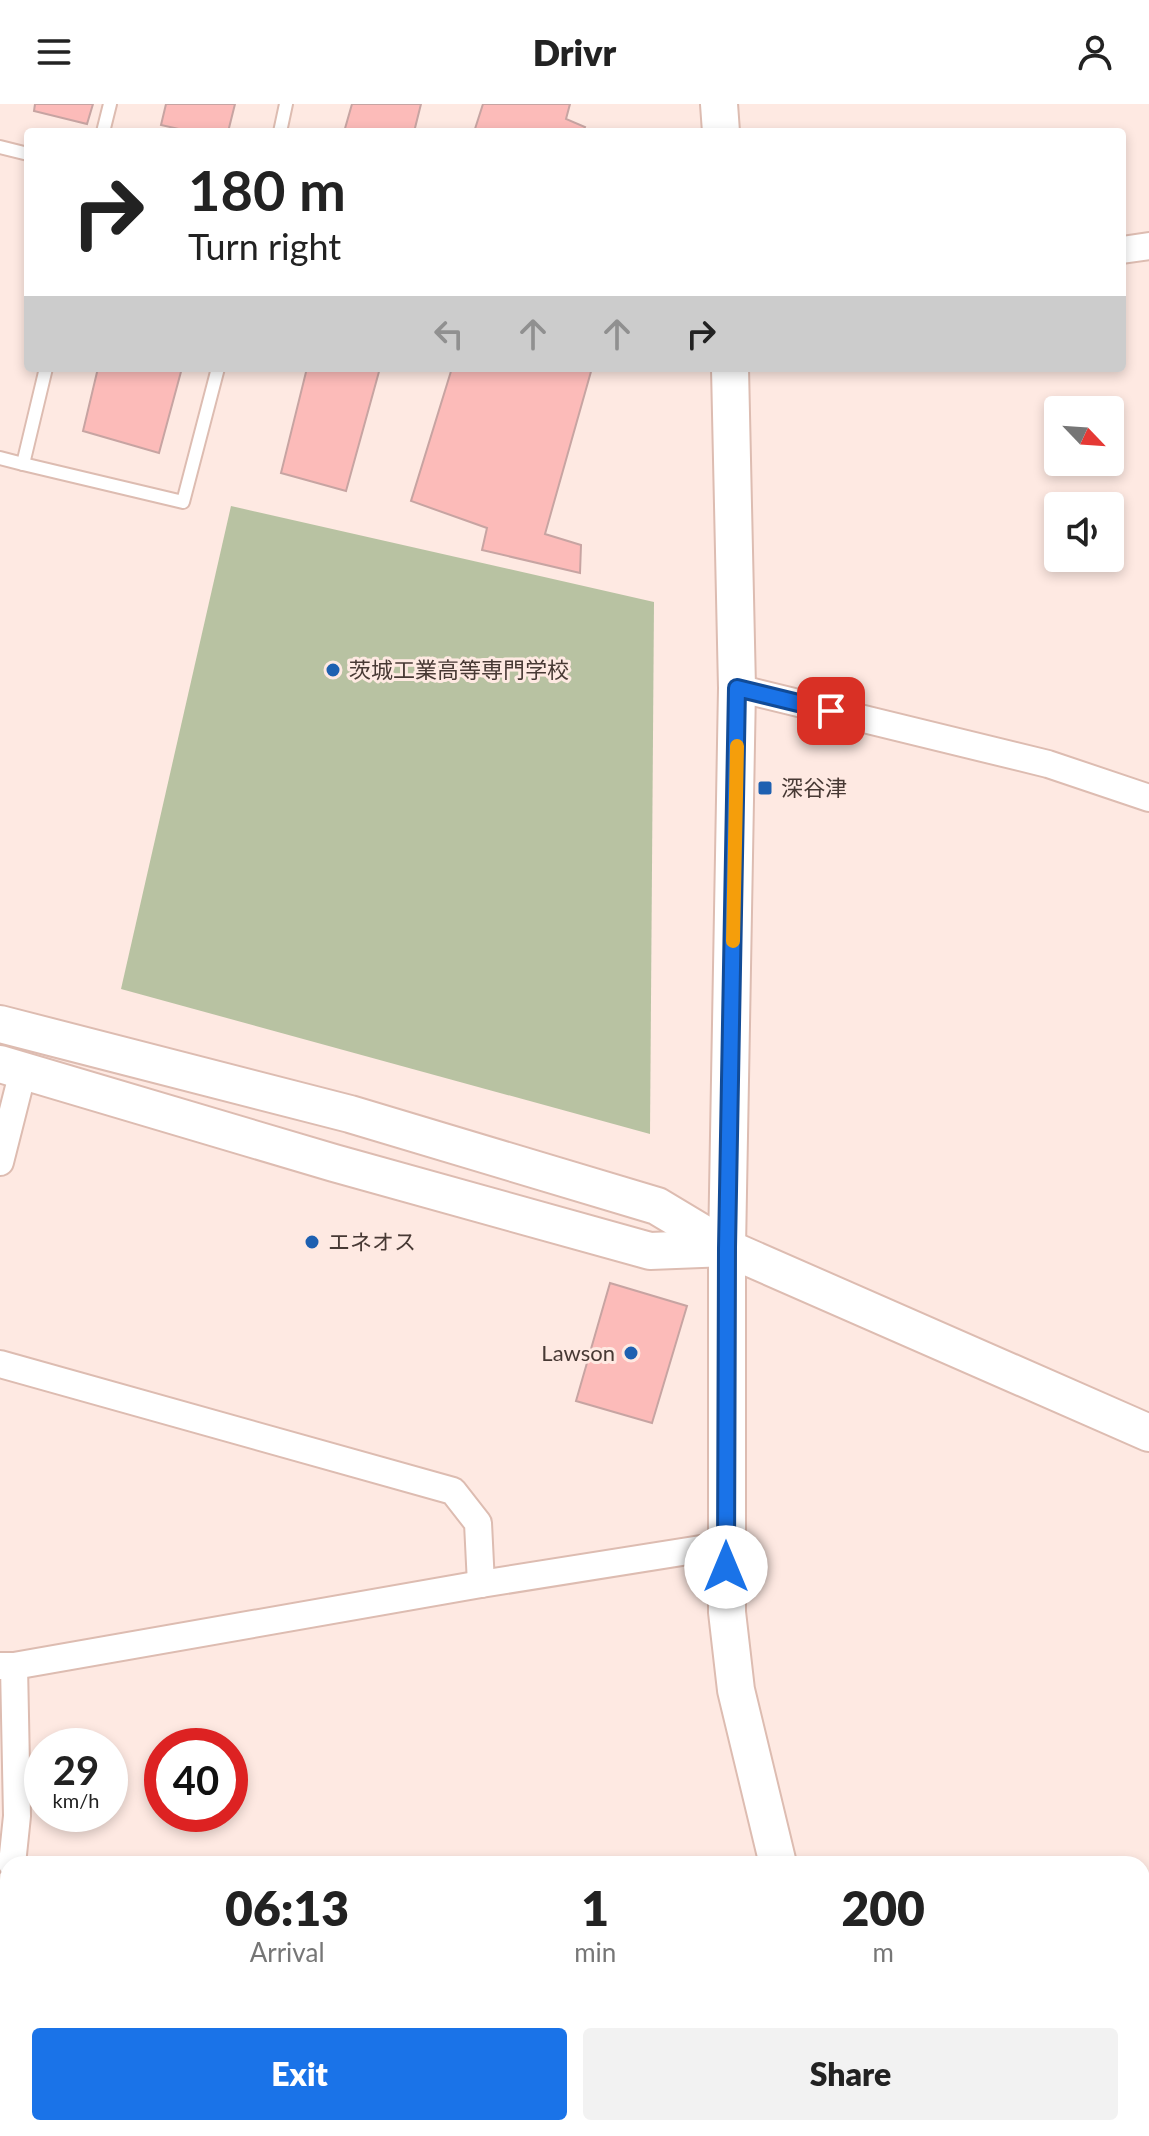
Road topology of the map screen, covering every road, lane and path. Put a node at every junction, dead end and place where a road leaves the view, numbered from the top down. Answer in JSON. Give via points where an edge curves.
{"nodes":[{"id":1,"x":110,"y":104,"type":"edge"},
{"id":2,"x":286,"y":104,"type":"edge"},
{"id":3,"x":719,"y":104,"type":"edge"},
{"id":4,"x":104,"y":128,"type":"edge"},
{"id":5,"x":281,"y":128,"type":"edge"},
{"id":6,"x":721,"y":128,"type":"edge"},
{"id":7,"x":0,"y":147,"type":"edge"},
{"id":8,"x":24,"y":153,"type":"edge"},
{"id":9,"x":1149,"y":246,"type":"edge"},
{"id":10,"x":1126,"y":249,"type":"edge"},
{"id":11,"x":45,"y":372,"type":"edge"},
{"id":12,"x":217,"y":372,"type":"edge"},
{"id":13,"x":730,"y":372,"type":"edge"},
{"id":14,"x":0,"y":458,"type":"edge"},
{"id":15,"x":23,"y":464,"type":"junction"},
{"id":16,"x":737,"y":688,"type":"junction"},
{"id":17,"x":1149,"y":798,"type":"edge"},
{"id":18,"x":0,"y":1024,"type":"edge"},
{"id":19,"x":12,"y":1068,"type":"edge"},
{"id":20,"x":0,"y":1162,"type":"edge"},
{"id":21,"x":727,"y":1248,"type":"junction"},
{"id":22,"x":0,"y":1364,"type":"edge"},
{"id":23,"x":1149,"y":1433,"type":"edge"},
{"id":24,"x":726,"y":1545,"type":"junction"},
{"id":25,"x":481,"y":1584,"type":"junction"},
{"id":26,"x":7,"y":1666,"type":"edge"},
{"id":27,"x":13,"y":1856,"type":"edge"},
{"id":28,"x":776,"y":1856,"type":"edge"}],
"edges":[{"from":1,"to":4,"type":"lane"},
{"from":2,"to":5,"type":"lane"},
{"from":3,"to":6,"type":"street"},
{"from":7,"to":8,"type":"lane"},
{"from":9,"to":10,"type":"street"},
{"from":11,"to":15,"type":"lane"},
{"from":12,"to":15,"type":"lane","via":[[183,502]]},
{"from":13,"to":16,"type":"street"},
{"from":14,"to":15,"type":"lane"},
{"from":16,"to":17,"type":"street","via":[[1048,764]]},
{"from":16,"to":21,"type":"street"},
{"from":18,"to":21,"type":"street","via":[[350,1114],[657,1206]]},
{"from":19,"to":20,"type":"street"},
{"from":19,"to":21,"type":"street","via":[[650,1251]]},
{"from":21,"to":23,"type":"street"},
{"from":21,"to":24,"type":"street"},
{"from":22,"to":25,"type":"street","via":[[453,1491],[478,1523]]},
{"from":24,"to":25,"type":"street"},
{"from":24,"to":28,"type":"street","via":[[736,1690]]},
{"from":25,"to":26,"type":"street"},
{"from":26,"to":27,"type":"street","via":[[17,1816]]}]}
